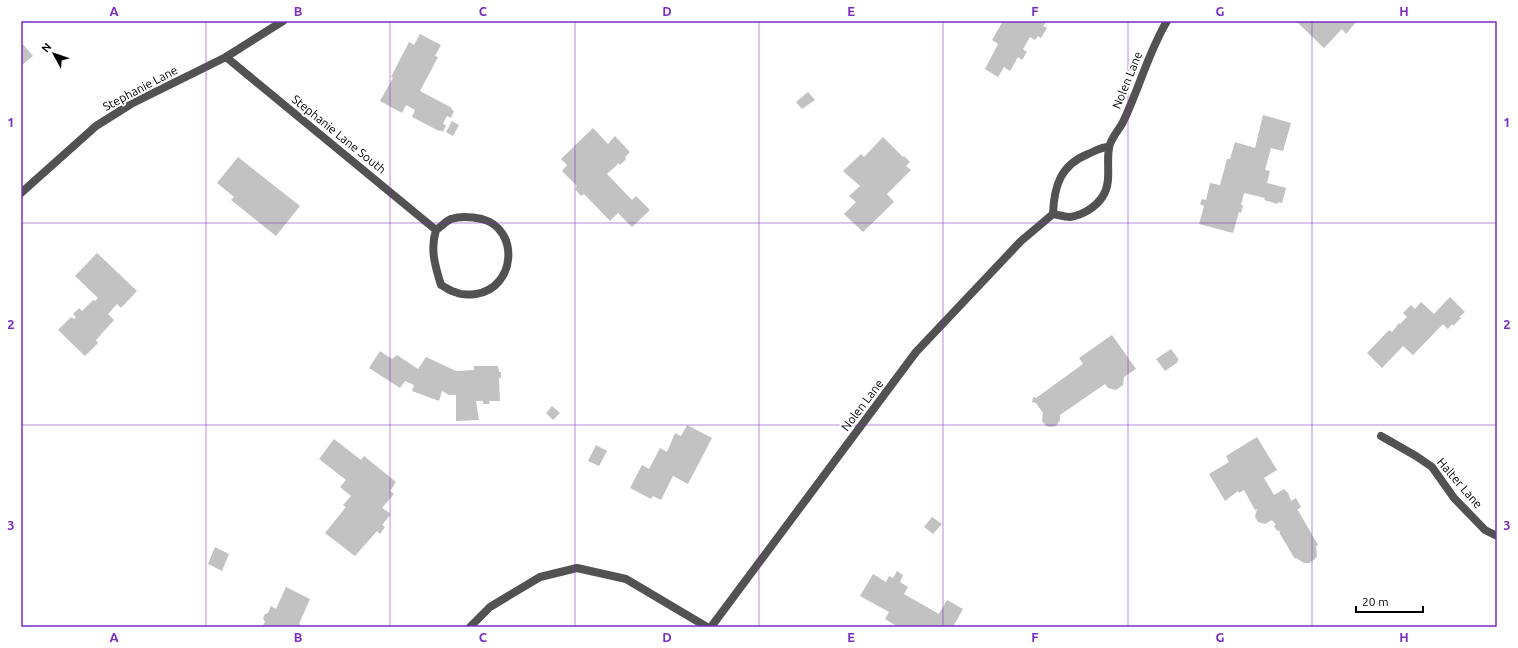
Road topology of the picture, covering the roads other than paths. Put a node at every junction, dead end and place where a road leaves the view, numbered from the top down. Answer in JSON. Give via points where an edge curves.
{"nodes":[{"id":1,"x":283,"y":21,"type":"edge"},
{"id":2,"x":1167,"y":21,"type":"edge"},
{"id":3,"x":226,"y":57,"type":"junction"},
{"id":4,"x":1108,"y":147,"type":"junction"},
{"id":5,"x":21,"y":193,"type":"edge"},
{"id":6,"x":1052,"y":214,"type":"junction"},
{"id":7,"x":436,"y":230,"type":"junction"},
{"id":8,"x":1381,"y":436,"type":"dead end"},
{"id":9,"x":1497,"y":536,"type":"edge"},
{"id":10,"x":470,"y":627,"type":"edge"},
{"id":11,"x":707,"y":627,"type":"edge"},
{"id":12,"x":711,"y":627,"type":"edge"}],
"edges":[{"from":1,"to":3,"type":"street","name":"Stephanie Lane"},
{"from":2,"to":4,"type":"street","name":"Nolen Lane","via":[[1157,37],[1123,122]]},
{"from":3,"to":5,"type":"street","name":"Stephanie Lane","via":[[131,104],[96,126]]},
{"from":3,"to":7,"type":"street","name":"Stephanie Lane South"},
{"from":4,"to":6,"type":"street","via":[[1100,147],[1067,167],[1056,189]]},
{"from":4,"to":6,"type":"street","via":[[1109,167],[1103,197],[1095,206],[1083,213],[1069,217]]},
{"from":6,"to":12,"type":"street","name":"Nolen Lane","via":[[1021,241],[916,352]]},
{"from":7,"to":7,"type":"street","via":[[451,219],[475,217],[487,220],[498,228],[506,239],[508,252],[504,276],[495,287],[484,293],[470,295],[455,292],[441,285],[432,241]]},
{"from":8,"to":9,"type":"street","name":"Halter Lane","via":[[1432,467],[1454,498],[1486,530]]},
{"from":10,"to":11,"type":"street","via":[[490,607],[540,577],[577,568],[626,579]]}]}
